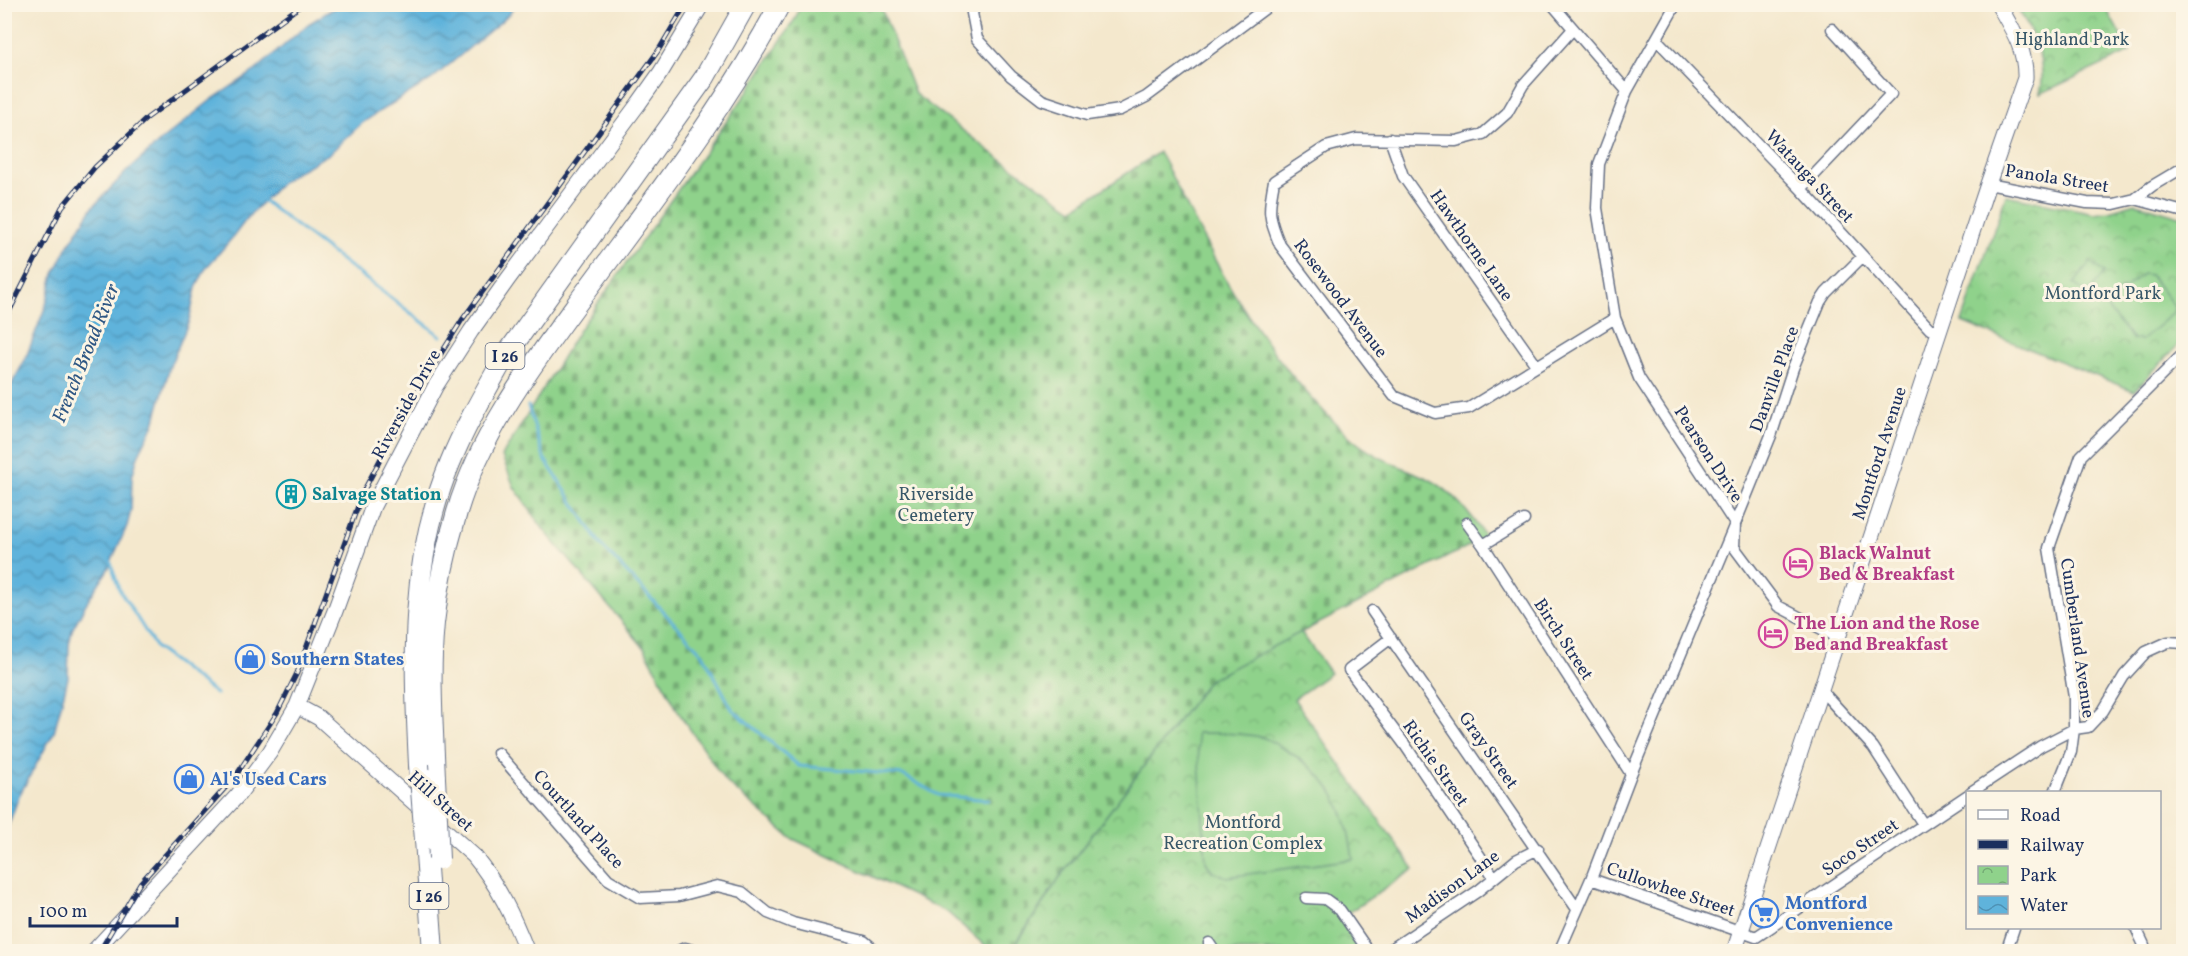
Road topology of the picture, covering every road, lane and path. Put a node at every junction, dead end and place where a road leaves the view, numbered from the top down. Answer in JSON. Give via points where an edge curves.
{"nodes":[{"id":1,"x":702,"y":4,"type":"edge"},
{"id":2,"x":746,"y":4,"type":"edge"},
{"id":3,"x":780,"y":4,"type":"edge"},
{"id":4,"x":976,"y":4,"type":"edge"},
{"id":5,"x":1271,"y":4,"type":"edge"},
{"id":6,"x":1552,"y":4,"type":"edge"},
{"id":7,"x":1676,"y":4,"type":"edge"},
{"id":8,"x":1998,"y":4,"type":"edge"},
{"id":9,"x":1573,"y":29,"type":"junction"},
{"id":10,"x":1832,"y":29,"type":"dead end"},
{"id":11,"x":1657,"y":40,"type":"junction"},
{"id":12,"x":1627,"y":91,"type":"junction"},
{"id":13,"x":1390,"y":139,"type":"junction"},
{"id":14,"x":2184,"y":167,"type":"edge"},
{"id":15,"x":1988,"y":184,"type":"junction"},
{"id":16,"x":1800,"y":189,"type":"junction"},
{"id":17,"x":2135,"y":199,"type":"junction"},
{"id":18,"x":2184,"y":212,"type":"edge"},
{"id":19,"x":1862,"y":257,"type":"junction"},
{"id":20,"x":1615,"y":318,"type":"junction"},
{"id":21,"x":1940,"y":329,"type":"junction"},
{"id":22,"x":2184,"y":353,"type":"edge"},
{"id":23,"x":1536,"y":365,"type":"junction"},
{"id":24,"x":1524,"y":520,"type":"dead end"},
{"id":25,"x":1467,"y":523,"type":"dead end"},
{"id":26,"x":1735,"y":524,"type":"junction"},
{"id":27,"x":1483,"y":544,"type":"junction"},
{"id":28,"x":1372,"y":611,"type":"dead end"},
{"id":29,"x":1391,"y":638,"type":"junction"},
{"id":30,"x":1839,"y":638,"type":"junction"},
{"id":31,"x":2184,"y":643,"type":"edge"},
{"id":32,"x":1821,"y":690,"type":"junction"},
{"id":33,"x":297,"y":706,"type":"junction"},
{"id":34,"x":2074,"y":729,"type":"junction"},
{"id":35,"x":498,"y":753,"type":"dead end"},
{"id":36,"x":1631,"y":774,"type":"junction"},
{"id":37,"x":1974,"y":791,"type":"edge"},
{"id":38,"x":2055,"y":791,"type":"edge"},
{"id":39,"x":1966,"y":796,"type":"edge"},
{"id":40,"x":1923,"y":824,"type":"junction"},
{"id":41,"x":1538,"y":849,"type":"junction"},
{"id":42,"x":1494,"y":877,"type":"junction"},
{"id":43,"x":1591,"y":879,"type":"junction"},
{"id":44,"x":1306,"y":898,"type":"dead end"},
{"id":45,"x":1577,"y":909,"type":"junction"},
{"id":46,"x":2013,"y":929,"type":"edge"},
{"id":47,"x":2137,"y":929,"type":"edge"},
{"id":48,"x":1740,"y":931,"type":"junction"},
{"id":49,"x":93,"y":951,"type":"edge"},
{"id":50,"x":433,"y":951,"type":"edge"},
{"id":51,"x":446,"y":951,"type":"edge"},
{"id":52,"x":527,"y":951,"type":"edge"},
{"id":53,"x":676,"y":951,"type":"edge"},
{"id":54,"x":699,"y":951,"type":"edge"},
{"id":55,"x":877,"y":951,"type":"edge"},
{"id":56,"x":1369,"y":951,"type":"edge"},
{"id":57,"x":1387,"y":951,"type":"edge"},
{"id":58,"x":1559,"y":951,"type":"edge"},
{"id":59,"x":1737,"y":951,"type":"edge"},
{"id":60,"x":2006,"y":951,"type":"edge"},
{"id":61,"x":2145,"y":951,"type":"edge"}],
"edges":[{"from":1,"to":33,"type":"main road","name":"Riverside Drive","via":[[645,95],[508,279],[435,387],[374,506]]},
{"from":2,"to":50,"type":"highway","number":"I 26","bridge":true,"via":[[705,76],[504,358],[471,417],[436,504],[425,547],[415,626],[419,765]]},
{"from":3,"to":51,"type":"highway","number":"I 26","bridge":true,"via":[[708,124],[524,378],[476,464],[457,510],[438,588],[432,686]]},
{"from":4,"to":5,"type":"street","via":[[972,13],[977,39],[1011,75],[1042,100],[1087,115],[1120,110],[1146,97]]},
{"from":6,"to":9,"type":"street"},
{"from":7,"to":11,"type":"street","name":"Pearson Drive"},
{"from":8,"to":15,"type":"main road","name":"Montford Avenue","via":[[2026,62],[2025,78]]},
{"from":9,"to":12,"type":"street"},
{"from":9,"to":13,"type":"street","name":"Rosewood Avenue","via":[[1523,84],[1507,113],[1483,134],[1456,141]]},
{"from":10,"to":16,"type":"street","via":[[1891,94]]},
{"from":11,"to":12,"type":"street","name":"Pearson Drive"},
{"from":11,"to":16,"type":"street","name":"Watauga Street"},
{"from":12,"to":20,"type":"street","name":"Pearson Drive","via":[[1599,164],[1597,208]]},
{"from":13,"to":23,"type":"street","name":"Hawthorne Lane","via":[[1403,176]]},
{"from":13,"to":23,"type":"street","name":"Rosewood Avenue","via":[[1356,139],[1326,147],[1274,181],[1268,209],[1280,245],[1394,396],[1435,412],[1469,408]]},
{"from":14,"to":17,"type":"street","name":"Panola Street"},
{"from":15,"to":17,"type":"street","name":"Panola Street","via":[[2087,203],[2114,204]]},
{"from":15,"to":21,"type":"main road","name":"Montford Avenue"},
{"from":16,"to":19,"type":"street","name":"Watauga Street"},
{"from":17,"to":18,"type":"street"},
{"from":19,"to":21,"type":"street","name":"Watauga Street","via":[[1930,329]]},
{"from":19,"to":26,"type":"street","name":"Danville Place","via":[[1820,302]]},
{"from":20,"to":23,"type":"street","name":"Rosewood Avenue"},
{"from":20,"to":26,"type":"street","name":"Pearson Drive","via":[[1639,378]]},
{"from":21,"to":30,"type":"main road","name":"Montford Avenue"},
{"from":22,"to":34,"type":"street","name":"Cumberland Avenue","via":[[2081,456],[2049,548],[2074,697]]},
{"from":24,"to":27,"type":"street"},
{"from":25,"to":27,"type":"street","name":"Birch Street"},
{"from":26,"to":30,"type":"street","via":[[1734,547],[1778,606]]},
{"from":26,"to":36,"type":"street","name":"Pearson Drive"},
{"from":27,"to":36,"type":"street","name":"Birch Street"},
{"from":28,"to":29,"type":"street","name":"Gray Street"},
{"from":29,"to":41,"type":"street","name":"Gray Street"},
{"from":29,"to":42,"type":"street","name":"Richie Street","via":[[1348,670],[1405,745]]},
{"from":30,"to":32,"type":"main road","name":"Montford Avenue"},
{"from":31,"to":34,"type":"street","name":"Soco Street","via":[[2169,642],[2146,652],[2124,676],[2103,711],[2088,727]]},
{"from":32,"to":40,"type":"street","via":[[1873,747]]},
{"from":32,"to":48,"type":"main road","name":"Montford Avenue"},
{"from":33,"to":49,"type":"main road","name":"Riverside Drive","via":[[238,795]]},
{"from":33,"to":52,"type":"main road","name":"Hill Street","via":[[319,718],[474,856],[505,898]]},
{"from":34,"to":37,"type":"street","name":"Soco Street"},
{"from":34,"to":38,"type":"street","name":"Cumberland Avenue","via":[[2072,752]]},
{"from":35,"to":55,"type":"street","name":"Courtland Place","via":[[608,879],[640,898],[679,896],[717,886],[742,892],[768,913],[864,941]]},
{"from":36,"to":43,"type":"street","name":"Pearson Drive"},
{"from":39,"to":40,"type":"street","name":"Soco Street"},
{"from":40,"to":48,"type":"street","name":"Soco Street","via":[[1756,937]]},
{"from":41,"to":42,"type":"street","name":"Madison Lane"},
{"from":41,"to":45,"type":"street","name":"Gray Street"},
{"from":42,"to":57,"type":"street","name":"Madison Lane"},
{"from":43,"to":45,"type":"street","name":"Pearson Drive"},
{"from":43,"to":48,"type":"street","name":"Cullowhee Street"},
{"from":44,"to":56,"type":"street","via":[[1325,899],[1340,910]]},
{"from":45,"to":58,"type":"street","name":"Pearson Drive"},
{"from":46,"to":60,"type":"street"},
{"from":47,"to":61,"type":"street"},
{"from":48,"to":59,"type":"main road","name":"Montford Avenue"},
{"from":53,"to":54,"type":"street"}]}
